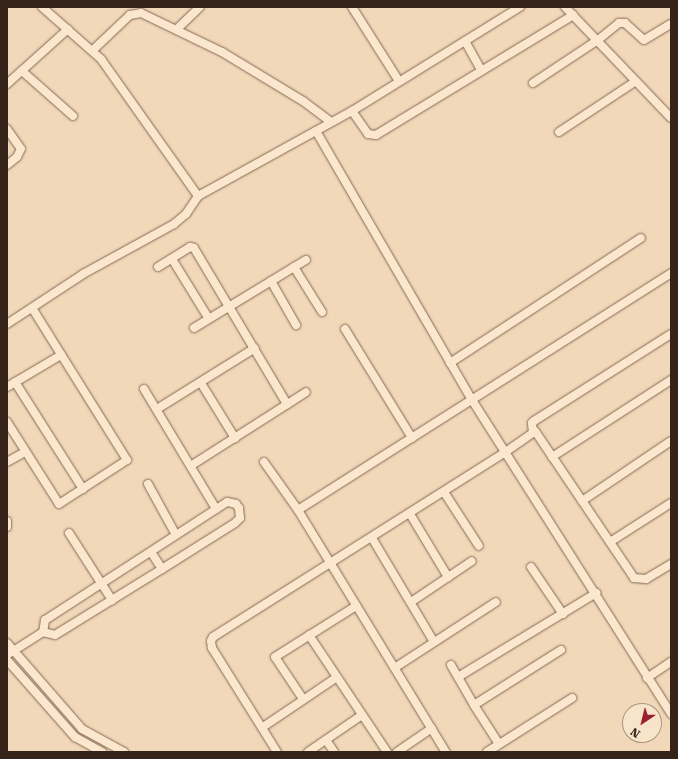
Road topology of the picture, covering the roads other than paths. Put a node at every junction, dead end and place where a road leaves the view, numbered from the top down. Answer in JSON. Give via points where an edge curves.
{"nodes":[{"id":1,"x":42,"y":7,"type":"edge"},
{"id":2,"x":200,"y":7,"type":"edge"},
{"id":3,"x":352,"y":7,"type":"edge"},
{"id":4,"x":520,"y":7,"type":"edge"},
{"id":5,"x":566,"y":7,"type":"edge"},
{"id":6,"x":136,"y":10,"type":"edge"},
{"id":7,"x":573,"y":15,"type":"junction"},
{"id":8,"x":671,"y":24,"type":"edge"},
{"id":9,"x":68,"y":28,"type":"junction"},
{"id":10,"x":177,"y":29,"type":"junction"},
{"id":11,"x":598,"y":40,"type":"junction"},
{"id":12,"x":465,"y":41,"type":"junction"},
{"id":13,"x":93,"y":50,"type":"junction"},
{"id":14,"x":481,"y":70,"type":"junction"},
{"id":15,"x":22,"y":71,"type":"junction"},
{"id":16,"x":399,"y":81,"type":"junction"},
{"id":17,"x":636,"y":81,"type":"junction"},
{"id":18,"x":533,"y":83,"type":"dead end"},
{"id":19,"x":7,"y":84,"type":"edge"},
{"id":20,"x":352,"y":111,"type":"junction"},
{"id":21,"x":73,"y":116,"type":"dead end"},
{"id":22,"x":671,"y":118,"type":"edge"},
{"id":23,"x":331,"y":122,"type":"junction"},
{"id":24,"x":7,"y":129,"type":"edge"},
{"id":25,"x":316,"y":132,"type":"junction"},
{"id":26,"x":559,"y":132,"type":"dead end"},
{"id":27,"x":7,"y":165,"type":"edge"},
{"id":28,"x":198,"y":196,"type":"junction"},
{"id":29,"x":641,"y":238,"type":"dead end"},
{"id":30,"x":172,"y":259,"type":"junction"},
{"id":31,"x":306,"y":260,"type":"dead end"},
{"id":32,"x":158,"y":267,"type":"dead end"},
{"id":33,"x":294,"y":267,"type":"junction"},
{"id":34,"x":671,"y":273,"type":"edge"},
{"id":35,"x":271,"y":281,"type":"junction"},
{"id":36,"x":230,"y":306,"type":"junction"},
{"id":37,"x":32,"y":308,"type":"junction"},
{"id":38,"x":322,"y":312,"type":"dead end"},
{"id":39,"x":209,"y":319,"type":"junction"},
{"id":40,"x":7,"y":324,"type":"edge"},
{"id":41,"x":296,"y":325,"type":"dead end"},
{"id":42,"x":194,"y":328,"type":"dead end"},
{"id":43,"x":345,"y":329,"type":"dead end"},
{"id":44,"x":671,"y":334,"type":"edge"},
{"id":45,"x":256,"y":348,"type":"junction"},
{"id":46,"x":61,"y":355,"type":"junction"},
{"id":47,"x":450,"y":363,"type":"junction"},
{"id":48,"x":671,"y":380,"type":"edge"},
{"id":49,"x":15,"y":382,"type":"junction"},
{"id":50,"x":201,"y":383,"type":"junction"},
{"id":51,"x":7,"y":387,"type":"edge"},
{"id":52,"x":144,"y":389,"type":"dead end"},
{"id":53,"x":306,"y":392,"type":"dead end"},
{"id":54,"x":472,"y":400,"type":"junction"},
{"id":55,"x":287,"y":404,"type":"junction"},
{"id":56,"x":157,"y":409,"type":"junction"},
{"id":57,"x":7,"y":422,"type":"edge"},
{"id":58,"x":535,"y":431,"type":"junction"},
{"id":59,"x":235,"y":438,"type":"junction"},
{"id":60,"x":412,"y":438,"type":"junction"},
{"id":61,"x":671,"y":441,"type":"edge"},
{"id":62,"x":25,"y":452,"type":"junction"},
{"id":63,"x":504,"y":453,"type":"junction"},
{"id":64,"x":552,"y":457,"type":"junction"},
{"id":65,"x":7,"y":462,"type":"edge"},
{"id":66,"x":264,"y":462,"type":"dead end"},
{"id":67,"x":192,"y":465,"type":"junction"},
{"id":68,"x":148,"y":484,"type":"dead end"},
{"id":69,"x":83,"y":489,"type":"junction"},
{"id":70,"x":444,"y":492,"type":"junction"},
{"id":71,"x":582,"y":501,"type":"junction"},
{"id":72,"x":671,"y":503,"type":"edge"},
{"id":73,"x":216,"y":509,"type":"junction"},
{"id":74,"x":298,"y":510,"type":"junction"},
{"id":75,"x":410,"y":514,"type":"junction"},
{"id":76,"x":7,"y":521,"type":"edge"},
{"id":77,"x":7,"y":527,"type":"edge"},
{"id":78,"x":69,"y":533,"type":"dead end"},
{"id":79,"x":176,"y":535,"type":"junction"},
{"id":80,"x":372,"y":538,"type":"junction"},
{"id":81,"x":610,"y":542,"type":"junction"},
{"id":82,"x":479,"y":546,"type":"dead end"},
{"id":83,"x":151,"y":552,"type":"junction"},
{"id":84,"x":472,"y":561,"type":"dead end"},
{"id":85,"x":330,"y":563,"type":"junction"},
{"id":86,"x":671,"y":564,"type":"edge"},
{"id":87,"x":531,"y":567,"type":"dead end"},
{"id":88,"x":162,"y":569,"type":"junction"},
{"id":89,"x":448,"y":577,"type":"junction"},
{"id":90,"x":101,"y":582,"type":"junction"},
{"id":91,"x":596,"y":593,"type":"junction"},
{"id":92,"x":112,"y":600,"type":"junction"},
{"id":93,"x":411,"y":602,"type":"junction"},
{"id":94,"x":496,"y":602,"type":"dead end"},
{"id":95,"x":356,"y":606,"type":"junction"},
{"id":96,"x":563,"y":614,"type":"junction"},
{"id":97,"x":43,"y":632,"type":"junction"},
{"id":98,"x":309,"y":635,"type":"junction"},
{"id":99,"x":434,"y":642,"type":"junction"},
{"id":100,"x":7,"y":643,"type":"edge"},
{"id":101,"x":14,"y":650,"type":"junction"},
{"id":102,"x":562,"y":650,"type":"dead end"},
{"id":103,"x":7,"y":655,"type":"edge"},
{"id":104,"x":7,"y":660,"type":"edge"},
{"id":105,"x":671,"y":662,"type":"edge"},
{"id":106,"x":451,"y":665,"type":"dead end"},
{"id":107,"x":396,"y":666,"type":"junction"},
{"id":108,"x":337,"y":676,"type":"junction"},
{"id":109,"x":458,"y":677,"type":"junction"},
{"id":110,"x":647,"y":678,"type":"junction"},
{"id":111,"x":572,"y":698,"type":"dead end"},
{"id":112,"x":303,"y":699,"type":"junction"},
{"id":113,"x":474,"y":705,"type":"junction"},
{"id":114,"x":671,"y":714,"type":"edge"},
{"id":115,"x":362,"y":715,"type":"junction"},
{"id":116,"x":263,"y":727,"type":"junction"},
{"id":117,"x":432,"y":728,"type":"junction"},
{"id":118,"x":326,"y":740,"type":"junction"},
{"id":119,"x":498,"y":744,"type":"junction"},
{"id":120,"x":102,"y":752,"type":"edge"},
{"id":121,"x":124,"y":752,"type":"edge"},
{"id":122,"x":277,"y":752,"type":"edge"},
{"id":123,"x":308,"y":752,"type":"edge"},
{"id":124,"x":334,"y":752,"type":"edge"},
{"id":125,"x":387,"y":752,"type":"edge"},
{"id":126,"x":397,"y":752,"type":"edge"},
{"id":127,"x":446,"y":752,"type":"edge"},
{"id":128,"x":487,"y":752,"type":"edge"}],
"edges":[{"from":1,"to":9,"type":"street"},
{"from":2,"to":10,"type":"street"},
{"from":3,"to":16,"type":"street"},
{"from":4,"to":12,"type":"street"},
{"from":5,"to":7,"type":"street"},
{"from":6,"to":10,"type":"street"},
{"from":6,"to":13,"type":"street"},
{"from":7,"to":11,"type":"street"},
{"from":7,"to":14,"type":"street"},
{"from":8,"to":11,"type":"street","via":[[644,40],[622,22]]},
{"from":9,"to":13,"type":"street"},
{"from":9,"to":15,"type":"street"},
{"from":10,"to":23,"type":"street","via":[[262,75]]},
{"from":11,"to":17,"type":"street"},
{"from":11,"to":18,"type":"street"},
{"from":12,"to":14,"type":"street"},
{"from":12,"to":16,"type":"street"},
{"from":13,"to":28,"type":"street","via":[[121,85]]},
{"from":14,"to":20,"type":"street","via":[[376,135],[368,134]]},
{"from":15,"to":19,"type":"street"},
{"from":15,"to":21,"type":"street"},
{"from":16,"to":20,"type":"street"},
{"from":17,"to":22,"type":"street"},
{"from":17,"to":26,"type":"street"},
{"from":20,"to":23,"type":"street"},
{"from":23,"to":25,"type":"street"},
{"from":24,"to":27,"type":"street","via":[[21,149],[17,157]]},
{"from":25,"to":28,"type":"street"},
{"from":25,"to":47,"type":"street"},
{"from":28,"to":37,"type":"street","via":[[186,214],[174,224],[83,274]]},
{"from":29,"to":47,"type":"street"},
{"from":30,"to":32,"type":"street"},
{"from":30,"to":36,"type":"street","via":[[190,247],[194,248]]},
{"from":30,"to":39,"type":"street"},
{"from":31,"to":33,"type":"street"},
{"from":33,"to":35,"type":"street"},
{"from":33,"to":38,"type":"street"},
{"from":34,"to":54,"type":"street"},
{"from":35,"to":36,"type":"street"},
{"from":35,"to":41,"type":"street"},
{"from":36,"to":39,"type":"street"},
{"from":36,"to":45,"type":"street"},
{"from":37,"to":40,"type":"street"},
{"from":37,"to":46,"type":"street"},
{"from":39,"to":42,"type":"street"},
{"from":43,"to":60,"type":"street"},
{"from":44,"to":58,"type":"street","via":[[534,421],[532,424]]},
{"from":45,"to":50,"type":"street"},
{"from":45,"to":55,"type":"street"},
{"from":46,"to":49,"type":"street"},
{"from":46,"to":69,"type":"street","via":[[127,458],[125,462]]},
{"from":47,"to":54,"type":"street"},
{"from":48,"to":64,"type":"street"},
{"from":49,"to":51,"type":"street"},
{"from":49,"to":69,"type":"street"},
{"from":50,"to":56,"type":"street"},
{"from":50,"to":59,"type":"street"},
{"from":52,"to":56,"type":"street"},
{"from":53,"to":55,"type":"street"},
{"from":54,"to":60,"type":"street"},
{"from":54,"to":63,"type":"street"},
{"from":55,"to":59,"type":"street"},
{"from":56,"to":67,"type":"street"},
{"from":57,"to":62,"type":"street"},
{"from":58,"to":63,"type":"street"},
{"from":58,"to":64,"type":"street"},
{"from":59,"to":67,"type":"street"},
{"from":60,"to":74,"type":"street"},
{"from":61,"to":71,"type":"street"},
{"from":62,"to":65,"type":"street"},
{"from":62,"to":69,"type":"street","via":[[56,502],[64,503]]},
{"from":63,"to":70,"type":"street"},
{"from":63,"to":91,"type":"street"},
{"from":64,"to":71,"type":"street"},
{"from":66,"to":74,"type":"street"},
{"from":67,"to":73,"type":"street"},
{"from":68,"to":79,"type":"street"},
{"from":70,"to":75,"type":"street"},
{"from":70,"to":82,"type":"street"},
{"from":71,"to":81,"type":"street"},
{"from":72,"to":81,"type":"street"},
{"from":73,"to":79,"type":"street"},
{"from":73,"to":88,"type":"street","via":[[230,501],[239,508],[240,518]]},
{"from":74,"to":85,"type":"street"},
{"from":75,"to":80,"type":"street"},
{"from":75,"to":89,"type":"street"},
{"from":76,"to":77,"type":"street"},
{"from":78,"to":90,"type":"street"},
{"from":79,"to":83,"type":"street"},
{"from":80,"to":85,"type":"street"},
{"from":80,"to":93,"type":"street"},
{"from":81,"to":86,"type":"street","via":[[638,580],[646,579]]},
{"from":83,"to":88,"type":"street"},
{"from":83,"to":90,"type":"street"},
{"from":84,"to":89,"type":"street"},
{"from":85,"to":95,"type":"street"},
{"from":85,"to":116,"type":"street","via":[[211,641],[212,648]]},
{"from":87,"to":96,"type":"street"},
{"from":88,"to":92,"type":"street"},
{"from":89,"to":93,"type":"street"},
{"from":90,"to":92,"type":"street"},
{"from":90,"to":97,"type":"street","via":[[45,620]]},
{"from":91,"to":96,"type":"street"},
{"from":91,"to":110,"type":"street"},
{"from":92,"to":97,"type":"street","via":[[55,635]]},
{"from":93,"to":99,"type":"street"},
{"from":94,"to":99,"type":"street"},
{"from":95,"to":98,"type":"street"},
{"from":95,"to":107,"type":"street"},
{"from":96,"to":109,"type":"street"},
{"from":97,"to":101,"type":"street"},
{"from":98,"to":108,"type":"street"},
{"from":98,"to":112,"type":"street","via":[[275,657]]},
{"from":99,"to":107,"type":"street"},
{"from":100,"to":101,"type":"street"},
{"from":101,"to":103,"type":"street"},
{"from":101,"to":121,"type":"street","via":[[82,729]]},
{"from":102,"to":113,"type":"street"},
{"from":104,"to":120,"type":"street","via":[[75,737]]},
{"from":105,"to":110,"type":"street"},
{"from":106,"to":109,"type":"street"},
{"from":107,"to":117,"type":"street"},
{"from":108,"to":112,"type":"street"},
{"from":108,"to":115,"type":"street"},
{"from":109,"to":113,"type":"street"},
{"from":110,"to":114,"type":"street"},
{"from":111,"to":119,"type":"street"},
{"from":112,"to":116,"type":"street"},
{"from":113,"to":119,"type":"street"},
{"from":115,"to":118,"type":"street"},
{"from":115,"to":125,"type":"street"},
{"from":116,"to":122,"type":"street"},
{"from":117,"to":126,"type":"street"},
{"from":117,"to":127,"type":"street"},
{"from":118,"to":123,"type":"street"},
{"from":118,"to":124,"type":"street"},
{"from":119,"to":128,"type":"street"}]}
